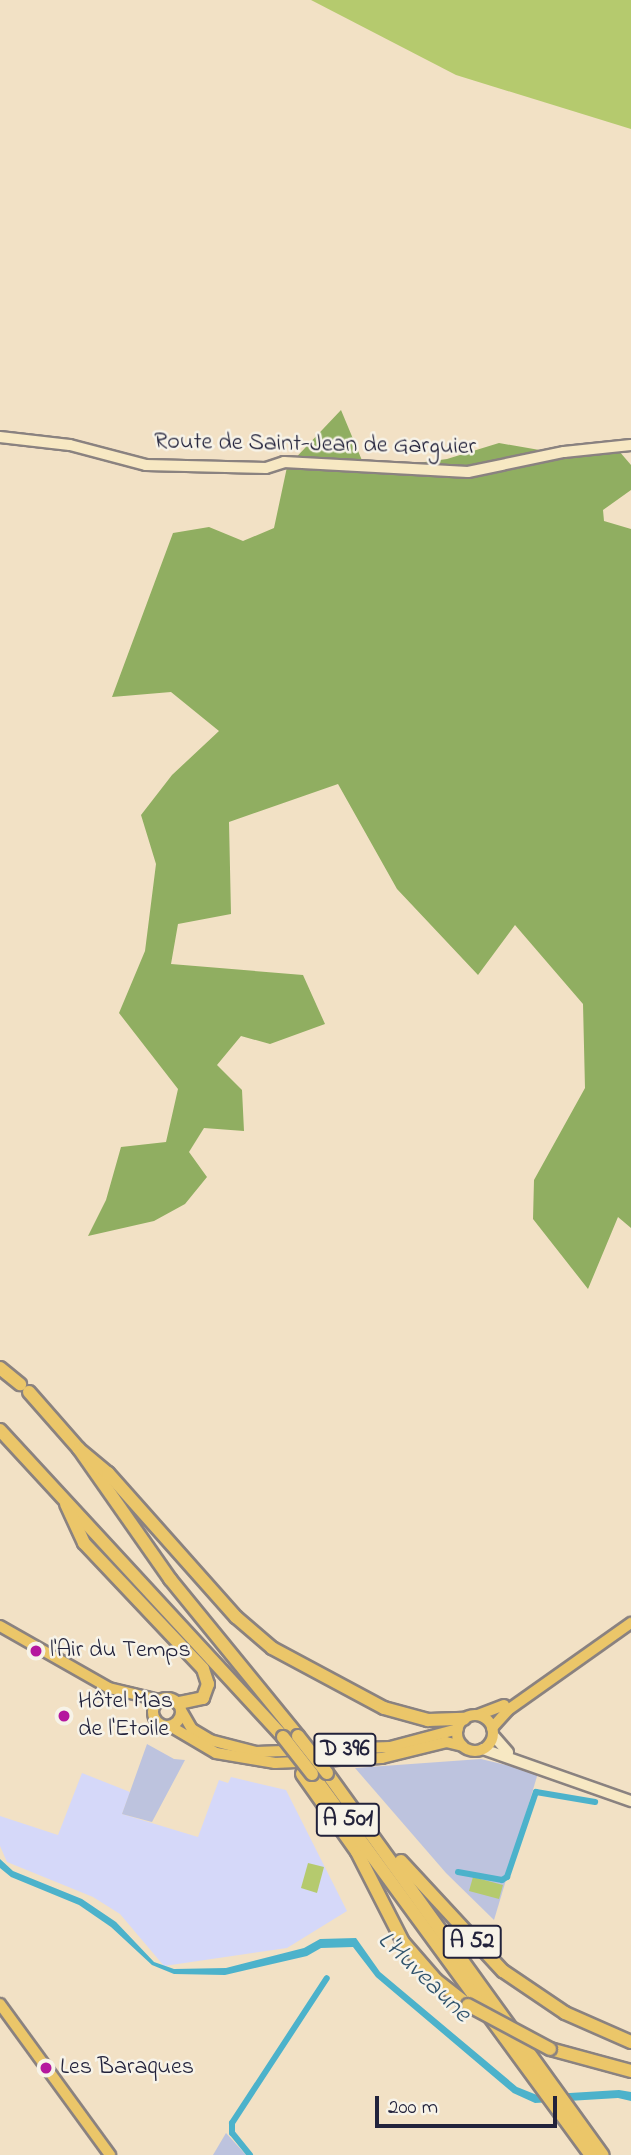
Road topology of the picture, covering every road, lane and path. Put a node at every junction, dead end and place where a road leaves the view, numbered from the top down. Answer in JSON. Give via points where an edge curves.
{"nodes":[{"id":1,"x":0,"y":437,"type":"edge"},
{"id":2,"x":631,"y":445,"type":"edge"},
{"id":3,"x":0,"y":1368,"type":"edge"},
{"id":4,"x":0,"y":1430,"type":"edge"},
{"id":5,"x":79,"y":1449,"type":"junction"},
{"id":6,"x":62,"y":1494,"type":"junction"},
{"id":7,"x":631,"y":1623,"type":"edge"},
{"id":8,"x":0,"y":1626,"type":"edge"},
{"id":9,"x":593,"y":1650,"type":"junction"},
{"id":10,"x":128,"y":1695,"type":"junction"},
{"id":11,"x":159,"y":1700,"type":"junction"},
{"id":12,"x":180,"y":1707,"type":"junction"},
{"id":13,"x":153,"y":1713,"type":"junction"},
{"id":14,"x":478,"y":1715,"type":"junction"},
{"id":15,"x":461,"y":1724,"type":"junction"},
{"id":16,"x":170,"y":1727,"type":"junction"},
{"id":17,"x":492,"y":1732,"type":"junction"},
{"id":18,"x":463,"y":1746,"type":"junction"},
{"id":19,"x":483,"y":1749,"type":"junction"},
{"id":20,"x":524,"y":1761,"type":"junction"},
{"id":21,"x":307,"y":1774,"type":"junction"},
{"id":22,"x":348,"y":1800,"type":"junction"},
{"id":23,"x":631,"y":1801,"type":"edge"},
{"id":24,"x":0,"y":2004,"type":"edge"},
{"id":25,"x":631,"y":2042,"type":"edge"},
{"id":26,"x":631,"y":2071,"type":"edge"},
{"id":27,"x":547,"y":2086,"type":"junction"},
{"id":28,"x":563,"y":2108,"type":"junction"},
{"id":29,"x":110,"y":2155,"type":"edge"},
{"id":30,"x":591,"y":2155,"type":"edge"},
{"id":31,"x":603,"y":2155,"type":"edge"}],
"edges":[{"from":1,"to":2,"type":"street","name":"Route de Saint-Jean de Garguier","via":[[70,445],[146,465],[266,468],[284,462],[468,472],[564,452]]},
{"from":3,"to":5,"type":"highway","number":"A 52"},
{"from":4,"to":6,"type":"highway"},
{"from":5,"to":15,"type":"highway","via":[[108,1473],[236,1617],[272,1648],[384,1708]]},
{"from":5,"to":22,"type":"highway","number":"A 52","bridge":true,"via":[[170,1579]]},
{"from":6,"to":12,"type":"highway","via":[[84,1543],[203,1670],[208,1684],[202,1698]]},
{"from":6,"to":21,"type":"highway","number":"A 501","bridge":true,"via":[[230,1679]]},
{"from":7,"to":9,"type":"main road"},
{"from":8,"to":10,"type":"main road"},
{"from":9,"to":14,"type":"main road","via":[[497,1710]]},
{"from":9,"to":17,"type":"main road","via":[[508,1710]]},
{"from":10,"to":11,"type":"main road"},
{"from":10,"to":13,"type":"main road"},
{"from":11,"to":12,"type":"main road","via":[[169,1698]]},
{"from":11,"to":13,"type":"main road"},
{"from":12,"to":15,"type":"main road","number":"D 396","via":[[192,1729],[210,1740],[256,1752],[390,1747]]},
{"from":12,"to":16,"type":"main road"},
{"from":13,"to":16,"type":"main road","via":[[158,1724]]},
{"from":14,"to":15,"type":"main road"},
{"from":14,"to":17,"type":"main road"},
{"from":15,"to":18,"type":"main road"},
{"from":16,"to":18,"type":"main road","number":"D 396","via":[[216,1753],[266,1762],[378,1758],[446,1742]]},
{"from":17,"to":19,"type":"main road"},
{"from":17,"to":20,"type":"street","via":[[500,1747]]},
{"from":18,"to":19,"type":"main road"},
{"from":19,"to":20,"type":"street"},
{"from":20,"to":23,"type":"street"},
{"from":21,"to":26,"type":"highway","number":"A 52","bridge":true,"via":[[357,1853],[403,1942],[436,1980],[468,2005],[550,2049]]},
{"from":21,"to":27,"type":"highway","number":"A 501"},
{"from":22,"to":25,"type":"highway","number":"A 52","via":[[442,1910],[503,1971],[565,2013]]},
{"from":22,"to":27,"type":"highway","number":"A 501"},
{"from":24,"to":29,"type":"main road"},
{"from":27,"to":28,"type":"highway","number":"A 501"},
{"from":28,"to":30,"type":"highway","number":"A 501"},
{"from":28,"to":31,"type":"highway","number":"A 501"}]}
